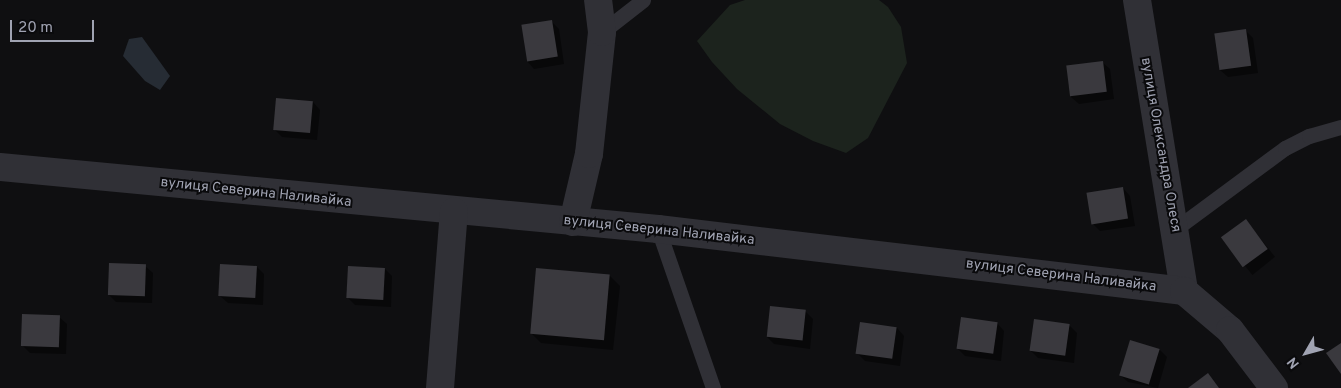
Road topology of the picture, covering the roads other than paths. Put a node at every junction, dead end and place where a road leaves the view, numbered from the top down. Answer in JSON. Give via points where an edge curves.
{"nodes":[{"id":1,"x":598,"y":0,"type":"edge"},
{"id":2,"x":643,"y":0,"type":"edge"},
{"id":3,"x":1137,"y":0,"type":"edge"},
{"id":4,"x":602,"y":32,"type":"junction"},
{"id":5,"x":1341,"y":127,"type":"edge"},
{"id":6,"x":0,"y":167,"type":"edge"},
{"id":7,"x":454,"y":212,"type":"junction"},
{"id":8,"x":574,"y":222,"type":"junction"},
{"id":9,"x":658,"y":229,"type":"junction"},
{"id":10,"x":1174,"y":230,"type":"junction"},
{"id":11,"x":1184,"y":291,"type":"junction"},
{"id":12,"x":440,"y":388,"type":"edge"},
{"id":13,"x":713,"y":388,"type":"edge"},
{"id":14,"x":1274,"y":388,"type":"edge"}],
"edges":[{"from":1,"to":4,"type":"street"},
{"from":2,"to":4,"type":"lane"},
{"from":3,"to":10,"type":"street","name":"вулиця Олександра Олеся"},
{"from":4,"to":8,"type":"street","via":[[589,154]]},
{"from":5,"to":10,"type":"lane","via":[[1309,136],[1285,148]]},
{"from":6,"to":7,"type":"street","name":"вулиця Северина Наливайка"},
{"from":7,"to":8,"type":"street","name":"вулиця Северина Наливайка"},
{"from":7,"to":12,"type":"street"},
{"from":8,"to":9,"type":"street","name":"вулиця Северина Наливайка"},
{"from":9,"to":11,"type":"street","name":"вулиця Северина Наливайка"},
{"from":9,"to":13,"type":"lane"},
{"from":10,"to":11,"type":"street","name":"вулиця Олександра Олеся"},
{"from":11,"to":14,"type":"street","via":[[1230,330]]}]}
